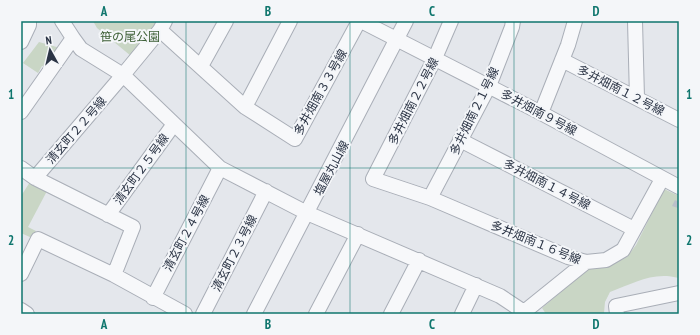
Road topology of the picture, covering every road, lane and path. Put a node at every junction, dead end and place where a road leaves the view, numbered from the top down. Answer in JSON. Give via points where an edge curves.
{"nodes":[{"id":1,"x":29,"y":21,"type":"edge"},
{"id":2,"x":62,"y":21,"type":"edge"},
{"id":3,"x":226,"y":21,"type":"edge"},
{"id":4,"x":290,"y":21,"type":"edge"},
{"id":5,"x":360,"y":21,"type":"edge"},
{"id":6,"x":406,"y":21,"type":"edge"},
{"id":7,"x":451,"y":21,"type":"edge"},
{"id":8,"x":513,"y":21,"type":"edge"},
{"id":9,"x":574,"y":21,"type":"edge"},
{"id":10,"x":635,"y":21,"type":"edge"},
{"id":11,"x":163,"y":26,"type":"edge"},
{"id":12,"x":73,"y":38,"type":"junction"},
{"id":13,"x":397,"y":40,"type":"junction"},
{"id":14,"x":21,"y":42,"type":"edge"},
{"id":15,"x":435,"y":58,"type":"junction"},
{"id":16,"x":562,"y":60,"type":"junction"},
{"id":17,"x":202,"y":66,"type":"junction"},
{"id":18,"x":124,"y":75,"type":"junction"},
{"id":19,"x":488,"y":86,"type":"junction"},
{"id":20,"x":637,"y":98,"type":"junction"},
{"id":21,"x":245,"y":107,"type":"junction"},
{"id":22,"x":21,"y":112,"type":"edge"},
{"id":23,"x":541,"y":113,"type":"junction"},
{"id":24,"x":679,"y":120,"type":"edge"},
{"id":25,"x":174,"y":124,"type":"junction"},
{"id":26,"x":460,"y":140,"type":"junction"},
{"id":27,"x":21,"y":168,"type":"edge"},
{"id":28,"x":220,"y":168,"type":"junction"},
{"id":29,"x":35,"y":178,"type":"junction"},
{"id":30,"x":373,"y":179,"type":"joint"},
{"id":31,"x":662,"y":179,"type":"junction"},
{"id":32,"x":679,"y":187,"type":"edge"},
{"id":33,"x":266,"y":191,"type":"junction"},
{"id":34,"x":430,"y":198,"type":"junction"},
{"id":35,"x":307,"y":213,"type":"junction"},
{"id":36,"x":108,"y":215,"type":"junction"},
{"id":37,"x":634,"y":229,"type":"junction"},
{"id":38,"x":358,"y":234,"type":"junction"},
{"id":39,"x":419,"y":260,"type":"junction"},
{"id":40,"x":586,"y":262,"type":"junction"},
{"id":41,"x":21,"y":274,"type":"edge"},
{"id":42,"x":114,"y":276,"type":"junction"},
{"id":43,"x":476,"y":285,"type":"junction"},
{"id":44,"x":679,"y":293,"type":"edge"},
{"id":45,"x":153,"y":298,"type":"junction"},
{"id":46,"x":21,"y":310,"type":"edge"},
{"id":47,"x":524,"y":313,"type":"edge"},
{"id":48,"x":28,"y":314,"type":"edge"},
{"id":49,"x":185,"y":314,"type":"edge"},
{"id":50,"x":203,"y":314,"type":"edge"},
{"id":51,"x":254,"y":314,"type":"edge"},
{"id":52,"x":316,"y":314,"type":"edge"},
{"id":53,"x":390,"y":314,"type":"edge"},
{"id":54,"x":462,"y":314,"type":"edge"},
{"id":55,"x":617,"y":314,"type":"edge"}],
"edges":[{"from":1,"to":14,"type":"street"},
{"from":2,"to":12,"type":"street"},
{"from":3,"to":17,"type":"street"},
{"from":4,"to":21,"type":"street"},
{"from":5,"to":13,"type":"street","name":"多井畑南９号線"},
{"from":5,"to":21,"type":"street","name":"多井畑南３３号線","via":[[295,140]]},
{"from":6,"to":13,"type":"street","name":"塩屋丸山線"},
{"from":7,"to":15,"type":"street","name":"多井畑南２２号線"},
{"from":8,"to":19,"type":"street","name":"多井畑南２１号線"},
{"from":9,"to":16,"type":"street"},
{"from":10,"to":20,"type":"street"},
{"from":11,"to":17,"type":"street","name":"多井畑南３３号線"},
{"from":11,"to":18,"type":"street","name":"清玄町２２号線"},
{"from":12,"to":18,"type":"street","via":[[81,49]]},
{"from":12,"to":22,"type":"street"},
{"from":13,"to":15,"type":"street","name":"多井畑南９号線"},
{"from":13,"to":35,"type":"street","name":"塩屋丸山線"},
{"from":15,"to":19,"type":"street","name":"多井畑南９号線"},
{"from":15,"to":30,"type":"street","name":"多井畑南２２号線"},
{"from":16,"to":20,"type":"street","name":"多井畑南１２号線"},
{"from":16,"to":23,"type":"street"},
{"from":17,"to":21,"type":"street","name":"多井畑南３３号線"},
{"from":18,"to":25,"type":"street"},
{"from":18,"to":29,"type":"street","name":"清玄町２２号線"},
{"from":19,"to":23,"type":"street","name":"多井畑南９号線"},
{"from":19,"to":26,"type":"street","name":"多井畑南２１号線"},
{"from":20,"to":24,"type":"street","name":"多井畑南１２号線"},
{"from":23,"to":31,"type":"street","name":"多井畑南９号線"},
{"from":25,"to":28,"type":"street"},
{"from":25,"to":36,"type":"street","name":"清玄町２５号線"},
{"from":26,"to":34,"type":"street","name":"多井畑南２１号線"},
{"from":26,"to":37,"type":"street","name":"多井畑南１４号線"},
{"from":27,"to":29,"type":"street"},
{"from":28,"to":33,"type":"street"},
{"from":28,"to":45,"type":"street","name":"清玄町２４号線"},
{"from":29,"to":36,"type":"street"},
{"from":30,"to":34,"type":"street","name":"多井畑南１６号線"},
{"from":31,"to":32,"type":"street","name":"多井畑南９号線"},
{"from":31,"to":37,"type":"street","name":"多井畑南１６号線"},
{"from":33,"to":35,"type":"street"},
{"from":33,"to":50,"type":"street","name":"清玄町２３号線"},
{"from":34,"to":40,"type":"street","name":"多井畑南１６号線","via":[[568,257]]},
{"from":35,"to":38,"type":"street"},
{"from":35,"to":51,"type":"street","name":"塩屋丸山線"},
{"from":36,"to":42,"type":"street","via":[[133,227]]},
{"from":37,"to":40,"type":"street","name":"多井畑南１６号線","via":[[623,250],[606,260]]},
{"from":38,"to":39,"type":"street"},
{"from":38,"to":52,"type":"street"},
{"from":39,"to":43,"type":"street"},
{"from":39,"to":53,"type":"street"},
{"from":40,"to":47,"type":"street"},
{"from":41,"to":42,"type":"street","via":[[38,239]]},
{"from":42,"to":45,"type":"street"},
{"from":43,"to":47,"type":"street","via":[[500,296]]},
{"from":43,"to":54,"type":"street"},
{"from":44,"to":55,"type":"street","via":[[616,306]]},
{"from":45,"to":49,"type":"street"},
{"from":46,"to":48,"type":"street"}]}
